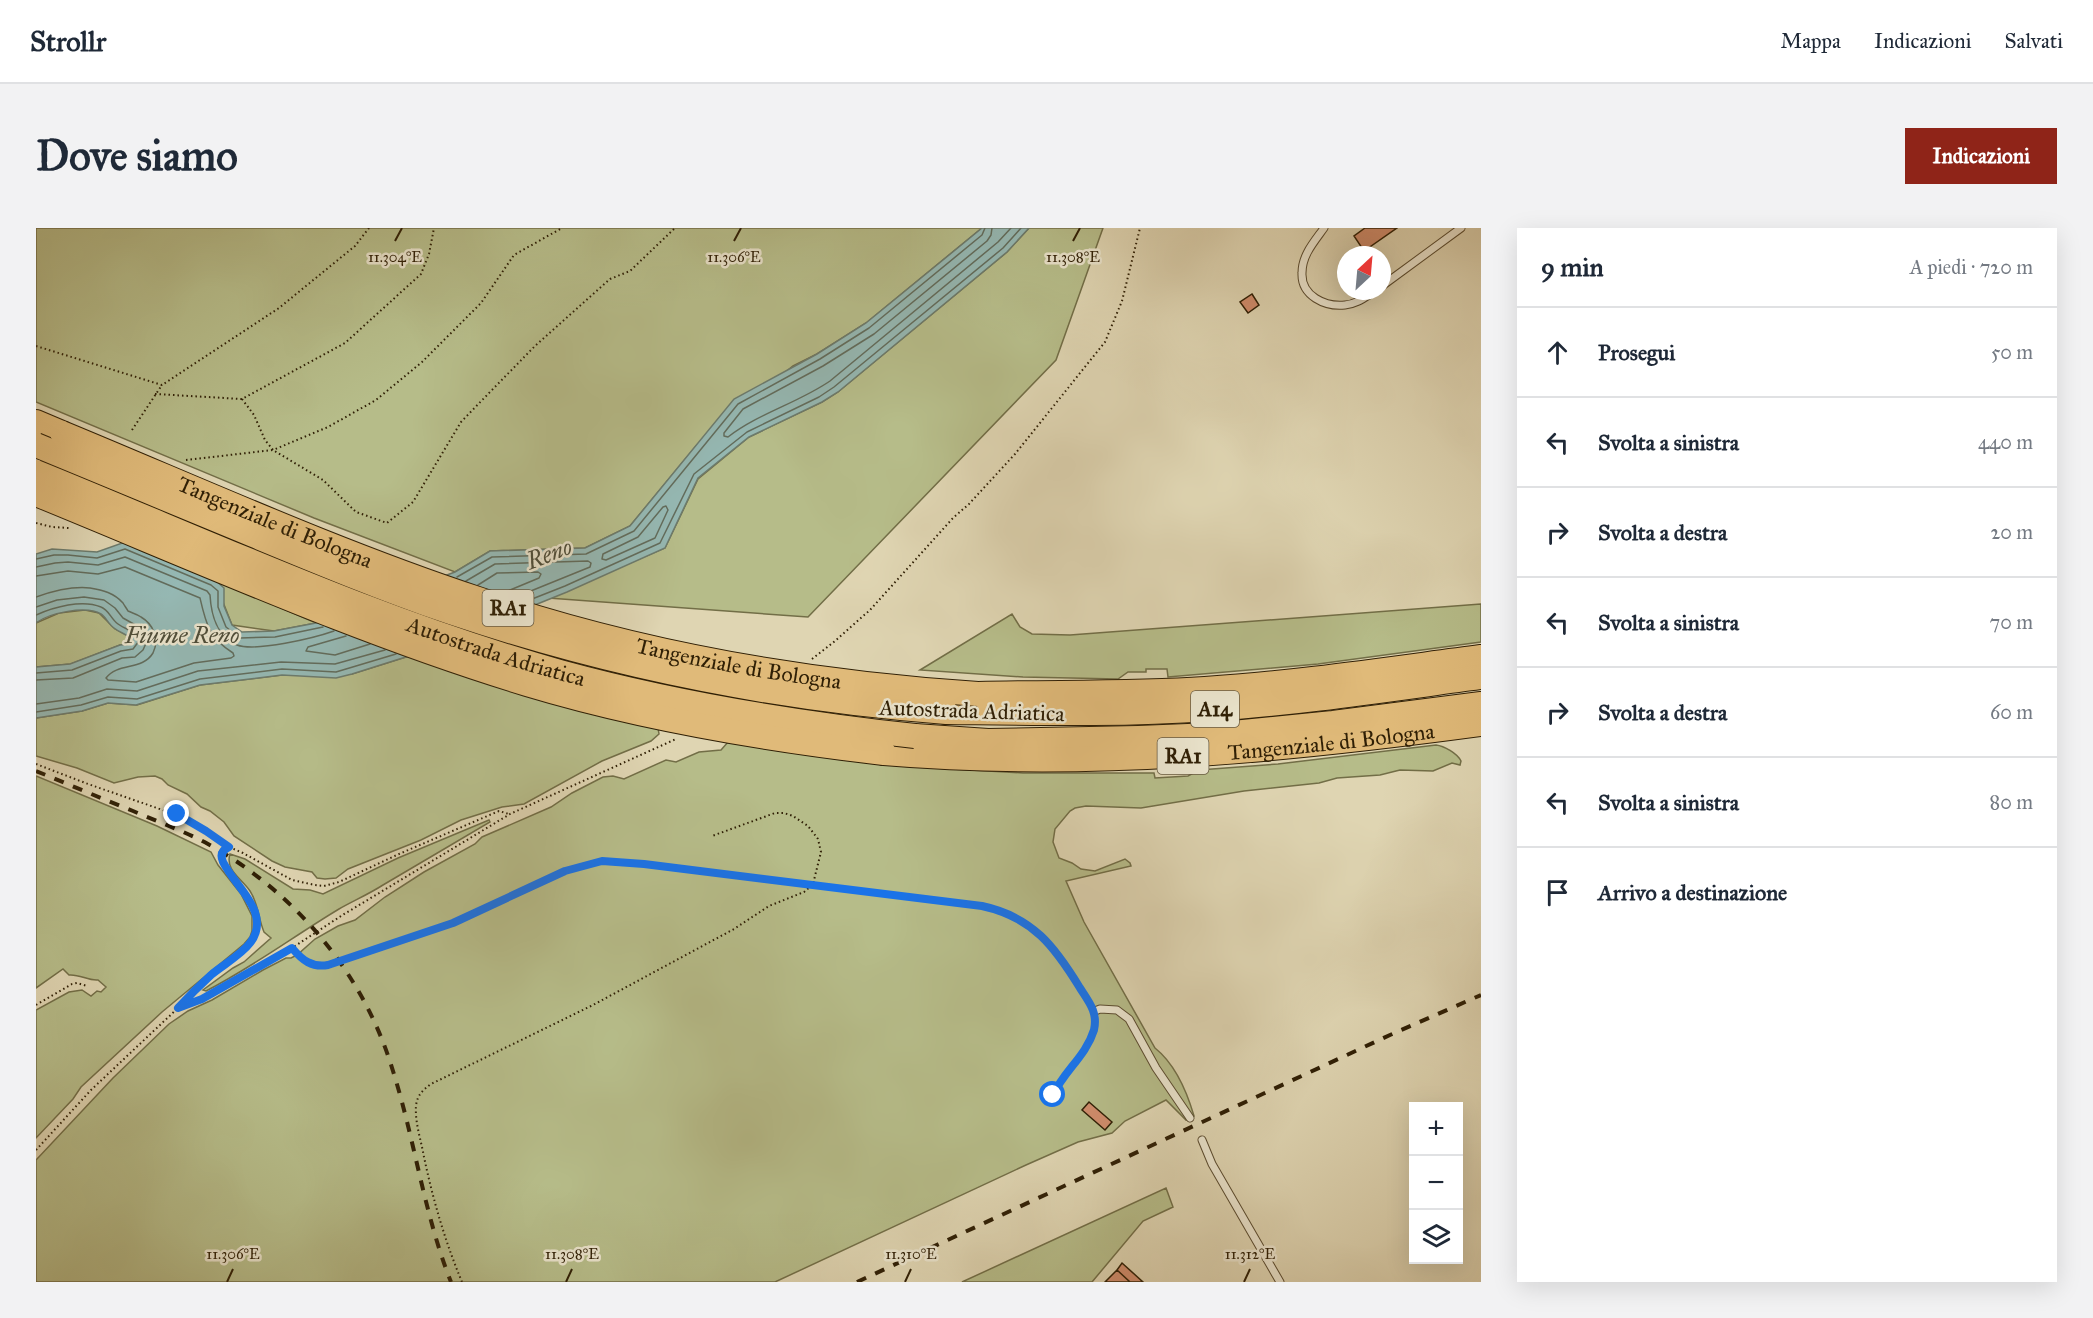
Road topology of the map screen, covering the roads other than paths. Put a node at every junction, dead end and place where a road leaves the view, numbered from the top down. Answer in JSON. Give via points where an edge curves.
{"nodes":[{"id":1,"x":1324,"y":228,"type":"edge"},
{"id":2,"x":1461,"y":228,"type":"edge"},
{"id":3,"x":1391,"y":279,"type":"edge"},
{"id":4,"x":1361,"y":300,"type":"edge"},
{"id":5,"x":36,"y":422,"type":"edge"},
{"id":6,"x":36,"y":445,"type":"edge"},
{"id":7,"x":36,"y":472,"type":"edge"},
{"id":8,"x":36,"y":494,"type":"edge"},
{"id":9,"x":1481,"y":657,"type":"edge"},
{"id":10,"x":1481,"y":677,"type":"edge"},
{"id":11,"x":1481,"y":704,"type":"edge"},
{"id":12,"x":1481,"y":724,"type":"edge"},
{"id":13,"x":1095,"y":1011,"type":"road end"},
{"id":14,"x":1190,"y":1118,"type":"dead end"},
{"id":15,"x":1202,"y":1140,"type":"dead end"},
{"id":16,"x":1280,"y":1282,"type":"edge"}],
"edges":[{"from":1,"to":4,"type":"lane","via":[[1307,252],[1304,287],[1318,300],[1331,304]]},
{"from":2,"to":3,"type":"lane"},
{"from":5,"to":9,"type":"highway","name":"Tangenziale di Bologna","number":"RA1","bridge":true,"via":[[479,600],[693,657],[765,671],[913,690],[978,694],[1134,692],[1317,678]]},
{"from":6,"to":10,"type":"highway","name":"Autostrada Adriatica","number":"A14","bridge":true,"via":[[449,611],[589,654],[733,687],[946,712],[1082,713],[1267,705]]},
{"from":7,"to":11,"type":"highway","name":"Autostrada Adriatica","number":"A14","bridge":true,"via":[[368,607],[457,639],[558,671],[775,719],[988,741],[1138,738],[1214,735]]},
{"from":8,"to":12,"type":"highway","name":"Tangenziale di Bologna","number":"RA1","bridge":true,"via":[[458,662],[599,704],[817,746],[952,759],[1148,758],[1271,750]]},
{"from":13,"to":14,"type":"lane","via":[[1117,1010],[1129,1019]]},
{"from":15,"to":16,"type":"lane"}]}
